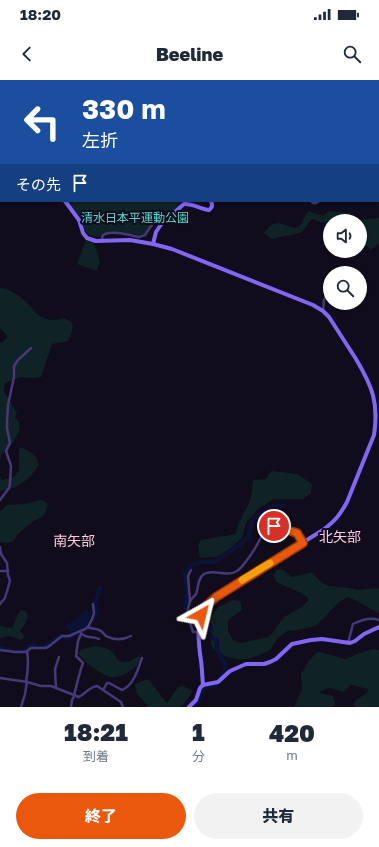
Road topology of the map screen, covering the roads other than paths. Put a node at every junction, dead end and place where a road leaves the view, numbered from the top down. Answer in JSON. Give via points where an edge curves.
{"nodes":[{"id":1,"x":66,"y":202,"type":"edge"},
{"id":2,"x":211,"y":202,"type":"edge"},
{"id":3,"x":171,"y":215,"type":"junction"},
{"id":4,"x":101,"y":241,"type":"junction"},
{"id":5,"x":153,"y":244,"type":"junction"},
{"id":6,"x":323,"y":311,"type":"joint"},
{"id":7,"x":31,"y":348,"type":"dead end"},
{"id":8,"x":0,"y":500,"type":"edge"},
{"id":9,"x":303,"y":543,"type":"junction"},
{"id":10,"x":0,"y":547,"type":"edge"},
{"id":11,"x":191,"y":570,"type":"dead end"},
{"id":12,"x":0,"y":571,"type":"edge"},
{"id":13,"x":8,"y":571,"type":"junction"},
{"id":14,"x":190,"y":601,"type":"junction"},
{"id":15,"x":0,"y":604,"type":"edge"},
{"id":16,"x":93,"y":604,"type":"dead end"},
{"id":17,"x":379,"y":620,"type":"edge"},
{"id":18,"x":87,"y":627,"type":"junction"},
{"id":19,"x":379,"y":627,"type":"edge"},
{"id":20,"x":80,"y":632,"type":"junction"},
{"id":21,"x":198,"y":632,"type":"junction"},
{"id":22,"x":131,"y":636,"type":"dead end"},
{"id":23,"x":99,"y":639,"type":"dead end"},
{"id":24,"x":348,"y":643,"type":"junction"},
{"id":25,"x":0,"y":650,"type":"edge"},
{"id":26,"x":27,"y":651,"type":"junction"},
{"id":27,"x":59,"y":657,"type":"dead end"},
{"id":28,"x":142,"y":658,"type":"dead end"},
{"id":29,"x":0,"y":678,"type":"edge"},
{"id":30,"x":27,"y":682,"type":"junction"},
{"id":31,"x":203,"y":685,"type":"junction"},
{"id":32,"x":56,"y":688,"type":"junction"},
{"id":33,"x":103,"y":690,"type":"junction"},
{"id":34,"x":74,"y":695,"type":"junction"},
{"id":35,"x":21,"y":707,"type":"edge"},
{"id":36,"x":71,"y":707,"type":"edge"},
{"id":37,"x":123,"y":707,"type":"edge"},
{"id":38,"x":189,"y":707,"type":"edge"}],
"edges":[{"from":1,"to":4,"type":"street","via":[[79,220],[84,236]]},
{"from":2,"to":3,"type":"street","via":[[212,206],[208,210],[186,204]]},
{"from":3,"to":4,"type":"street","via":[[162,215],[142,236],[107,233]]},
{"from":3,"to":5,"type":"street","via":[[156,232]]},
{"from":4,"to":5,"type":"street","via":[[130,240]]},
{"from":5,"to":6,"type":"street","via":[[179,252]]},
{"from":6,"to":9,"type":"street","via":[[371,383],[376,396],[378,418],[374,435],[342,512],[331,524]]},
{"from":7,"to":8,"type":"street","via":[[14,366],[6,421],[10,443],[6,451],[12,470],[9,488]]},
{"from":9,"to":14,"type":"street","via":[[299,534],[274,526],[267,528],[236,572],[205,573],[199,579],[196,594]]},
{"from":9,"to":21,"type":"street","via":[[211,601],[201,615]]},
{"from":10,"to":13,"type":"street"},
{"from":11,"to":14,"type":"street","via":[[188,576]]},
{"from":12,"to":13,"type":"street"},
{"from":13,"to":15,"type":"street","via":[[9,583]]},
{"from":14,"to":21,"type":"street","via":[[187,613],[193,632]]},
{"from":16,"to":18,"type":"street","via":[[94,613]]},
{"from":17,"to":24,"type":"street","via":[[367,619],[353,624]]},
{"from":18,"to":20,"type":"street"},
{"from":18,"to":22,"type":"street","via":[[99,629],[116,640]]},
{"from":19,"to":24,"type":"street"},
{"from":20,"to":23,"type":"street","via":[[86,637]]},
{"from":20,"to":26,"type":"street","via":[[62,636],[48,647],[30,648]]},
{"from":20,"to":34,"type":"street","via":[[76,656],[83,663]]},
{"from":21,"to":31,"type":"street"},
{"from":24,"to":31,"type":"street","via":[[322,639],[295,643],[270,662],[246,664],[230,671],[218,682]]},
{"from":25,"to":26,"type":"street"},
{"from":26,"to":30,"type":"street"},
{"from":27,"to":32,"type":"street","via":[[55,669]]},
{"from":28,"to":33,"type":"street","via":[[132,682],[125,689],[107,683]]},
{"from":29,"to":30,"type":"street"},
{"from":30,"to":32,"type":"street"},
{"from":30,"to":35,"type":"street"},
{"from":31,"to":38,"type":"street","via":[[196,700]]},
{"from":32,"to":34,"type":"street"},
{"from":33,"to":34,"type":"street","via":[[95,686],[79,697]]},
{"from":33,"to":37,"type":"street","via":[[121,702]]},
{"from":34,"to":36,"type":"street"}]}
